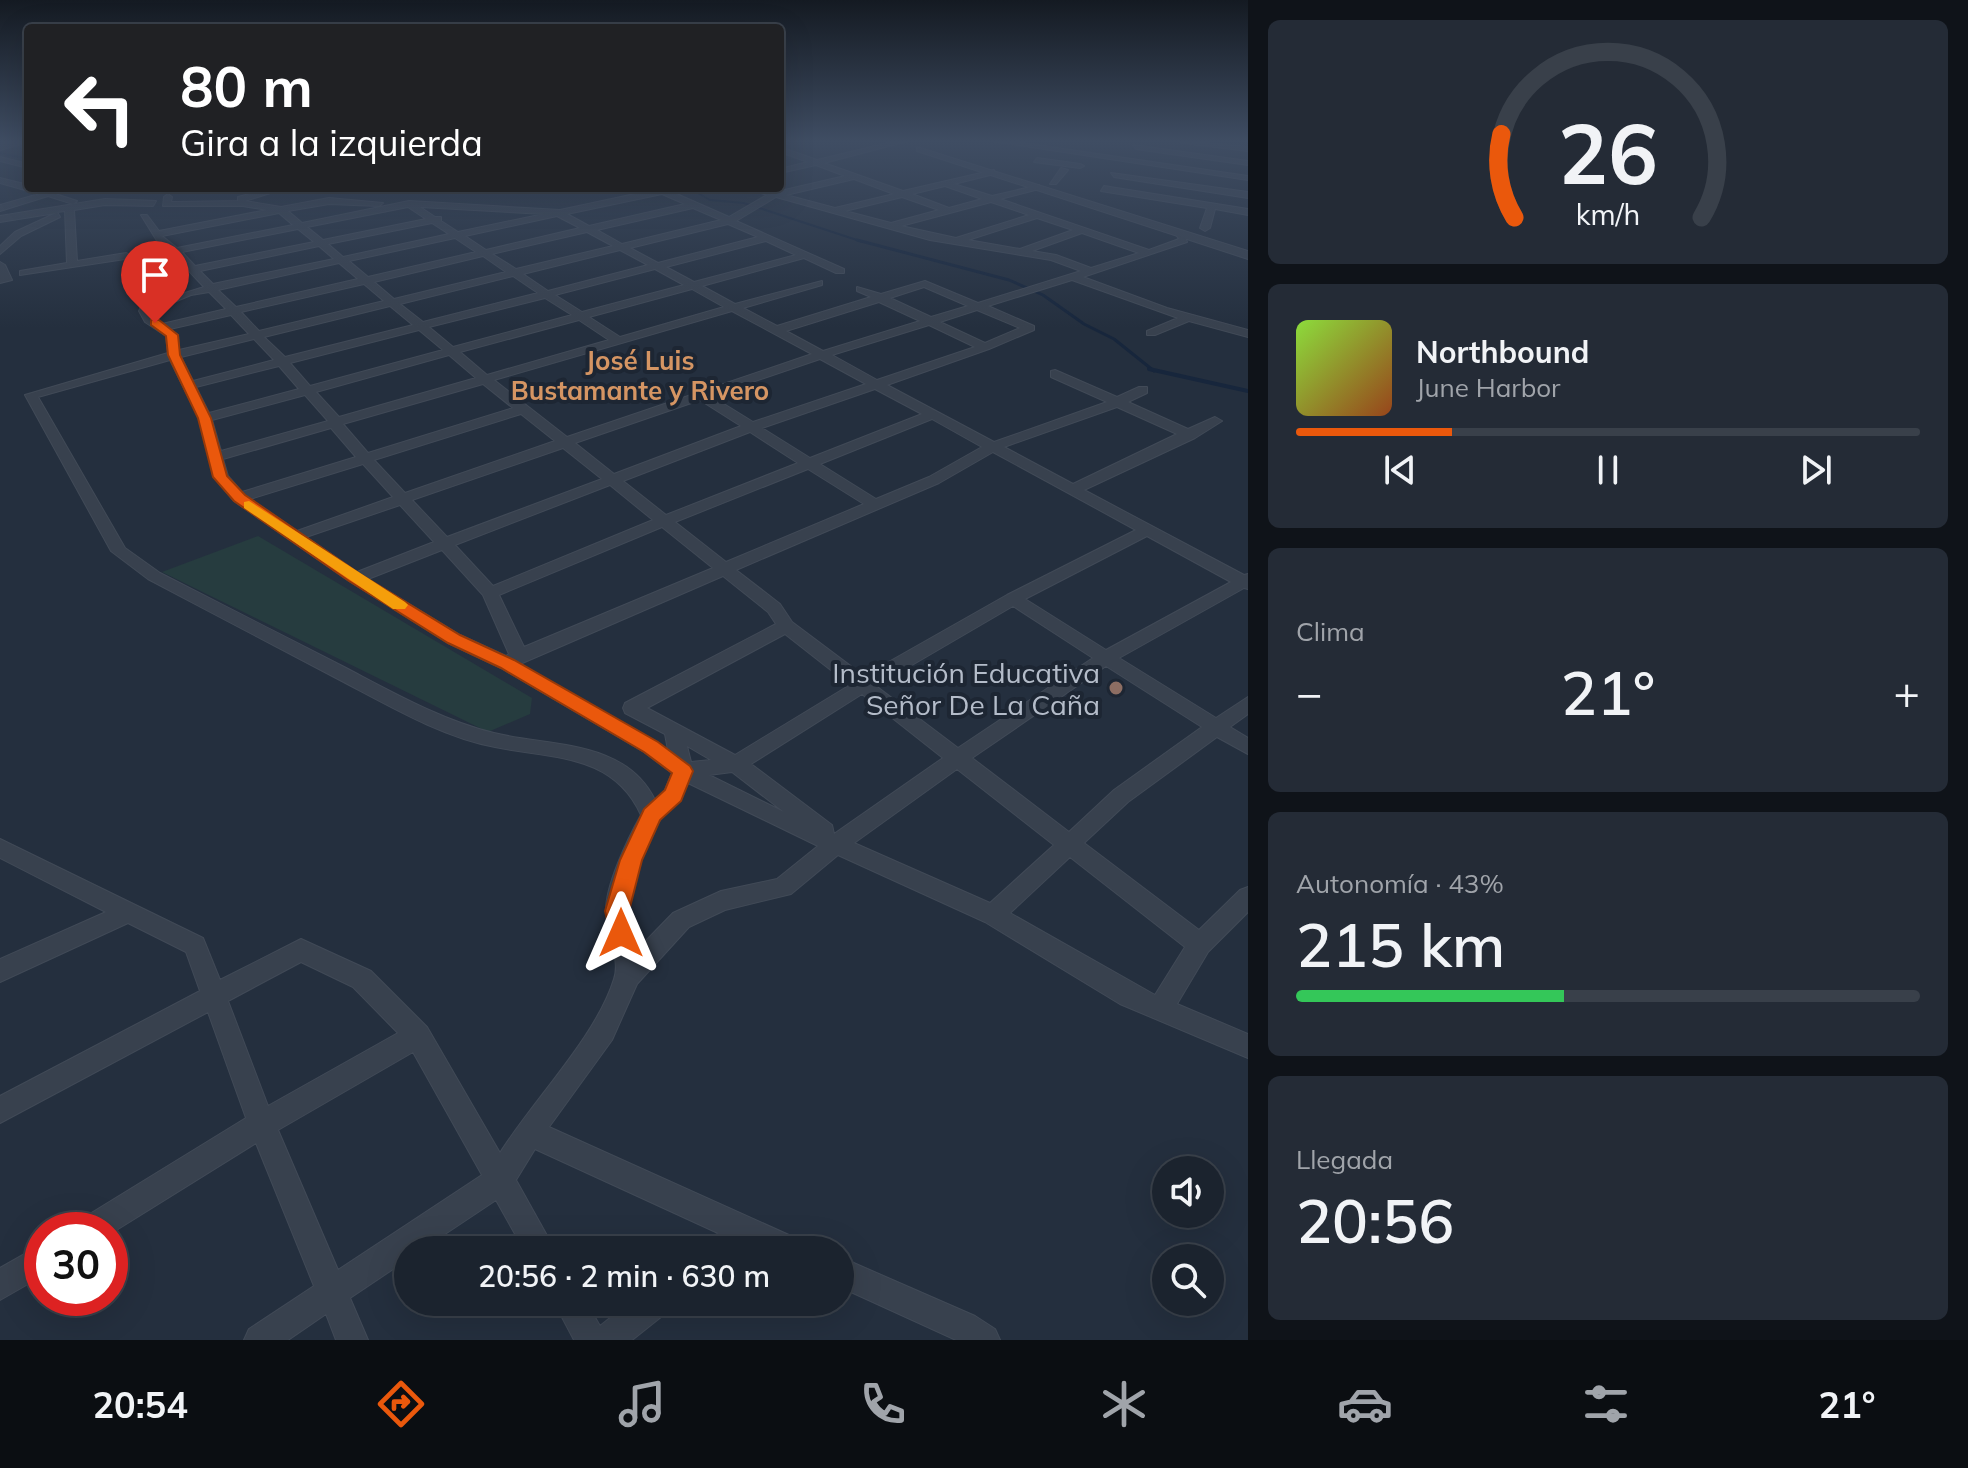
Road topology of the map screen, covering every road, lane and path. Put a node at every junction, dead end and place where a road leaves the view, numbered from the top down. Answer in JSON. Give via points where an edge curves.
{"nodes":[{"id":1,"x":71,"y":204,"type":"junction"},
{"id":2,"x":79,"y":204,"type":"edge"},
{"id":3,"x":151,"y":204,"type":"edge"},
{"id":4,"x":166,"y":204,"type":"edge"},
{"id":5,"x":198,"y":204,"type":"edge"},
{"id":6,"x":213,"y":204,"type":"edge"},
{"id":7,"x":241,"y":204,"type":"edge"},
{"id":8,"x":316,"y":204,"type":"edge"},
{"id":9,"x":400,"y":204,"type":"edge"},
{"id":10,"x":409,"y":204,"type":"junction"},
{"id":11,"x":607,"y":204,"type":"edge"},
{"id":12,"x":691,"y":204,"type":"edge"},
{"id":13,"x":758,"y":204,"type":"edge"},
{"id":14,"x":800,"y":204,"type":"edge"},
{"id":15,"x":864,"y":204,"type":"edge"},
{"id":16,"x":929,"y":204,"type":"edge"},
{"id":17,"x":972,"y":204,"type":"edge"},
{"id":18,"x":1003,"y":204,"type":"edge"},
{"id":19,"x":1114,"y":204,"type":"edge"},
{"id":20,"x":1121,"y":204,"type":"edge"},
{"id":21,"x":1181,"y":204,"type":"edge"},
{"id":22,"x":694,"y":205,"type":"junction"},
{"id":23,"x":1212,"y":206,"type":"junction"},
{"id":24,"x":487,"y":208,"type":"junction"},
{"id":25,"x":281,"y":210,"type":"junction"},
{"id":26,"x":946,"y":210,"type":"junction"},
{"id":27,"x":833,"y":212,"type":"junction"},
{"id":28,"x":1248,"y":212,"type":"edge"},
{"id":29,"x":560,"y":214,"type":"junction"},
{"id":30,"x":1037,"y":215,"type":"junction"},
{"id":31,"x":0,"y":217,"type":"edge"},
{"id":32,"x":144,"y":217,"type":"junction"},
{"id":33,"x":430,"y":220,"type":"junction"},
{"id":34,"x":729,"y":221,"type":"junction"},
{"id":35,"x":297,"y":226,"type":"junction"},
{"id":36,"x":890,"y":226,"type":"junction"},
{"id":37,"x":1205,"y":228,"type":"junction"},
{"id":38,"x":589,"y":230,"type":"junction"},
{"id":39,"x":1082,"y":230,"type":"junction"},
{"id":40,"x":1180,"y":233,"type":"junction"},
{"id":41,"x":18,"y":234,"type":"junction"},
{"id":42,"x":156,"y":234,"type":"junction"},
{"id":43,"x":455,"y":236,"type":"junction"},
{"id":44,"x":0,"y":237,"type":"edge"},
{"id":45,"x":767,"y":238,"type":"junction"},
{"id":46,"x":954,"y":241,"type":"junction"},
{"id":47,"x":318,"y":242,"type":"junction"},
{"id":48,"x":1248,"y":242,"type":"edge"},
{"id":49,"x":619,"y":246,"type":"junction"},
{"id":50,"x":0,"y":251,"type":"edge"},
{"id":51,"x":175,"y":251,"type":"junction"},
{"id":52,"x":1019,"y":251,"type":"junction"},
{"id":53,"x":482,"y":253,"type":"junction"},
{"id":54,"x":1149,"y":253,"type":"junction"},
{"id":55,"x":805,"y":255,"type":"junction"},
{"id":56,"x":1248,"y":255,"type":"edge"},
{"id":57,"x":341,"y":260,"type":"junction"},
{"id":58,"x":72,"y":264,"type":"junction"},
{"id":59,"x":0,"y":265,"type":"edge"},
{"id":60,"x":652,"y":265,"type":"junction"},
{"id":61,"x":194,"y":269,"type":"junction"},
{"id":62,"x":155,"y":270,"type":"junction"},
{"id":63,"x":840,"y":271,"type":"dead end"},
{"id":64,"x":511,"y":272,"type":"junction"},
{"id":65,"x":1092,"y":272,"type":"junction"},
{"id":66,"x":24,"y":273,"type":"dead end"},
{"id":67,"x":1076,"y":278,"type":"junction"},
{"id":68,"x":0,"y":280,"type":"edge"},
{"id":69,"x":365,"y":280,"type":"junction"},
{"id":70,"x":818,"y":283,"type":"dead end"},
{"id":71,"x":690,"y":285,"type":"junction"},
{"id":72,"x":861,"y":289,"type":"dead end"},
{"id":73,"x":211,"y":290,"type":"junction"},
{"id":74,"x":543,"y":293,"type":"junction"},
{"id":75,"x":881,"y":299,"type":"junction"},
{"id":76,"x":392,"y":302,"type":"junction"},
{"id":77,"x":975,"y":306,"type":"junction"},
{"id":78,"x":732,"y":307,"type":"junction"},
{"id":79,"x":144,"y":311,"type":"junction"},
{"id":80,"x":233,"y":312,"type":"junction"},
{"id":81,"x":578,"y":315,"type":"junction"},
{"id":82,"x":1186,"y":318,"type":"junction"},
{"id":83,"x":929,"y":321,"type":"junction"},
{"id":84,"x":420,"y":325,"type":"junction"},
{"id":85,"x":163,"y":327,"type":"junction"},
{"id":86,"x":774,"y":331,"type":"junction"},
{"id":87,"x":1151,"y":333,"type":"dead end"},
{"id":88,"x":1248,"y":334,"type":"edge"},
{"id":89,"x":258,"y":335,"type":"junction"},
{"id":90,"x":617,"y":340,"type":"junction"},
{"id":91,"x":985,"y":347,"type":"junction"},
{"id":92,"x":452,"y":350,"type":"junction"},
{"id":93,"x":174,"y":355,"type":"junction"},
{"id":94,"x":822,"y":356,"type":"junction"},
{"id":95,"x":281,"y":362,"type":"junction"},
{"id":96,"x":1055,"y":374,"type":"dead end"},
{"id":97,"x":485,"y":379,"type":"junction"},
{"id":98,"x":872,"y":383,"type":"junction"},
{"id":99,"x":190,"y":385,"type":"junction"},
{"id":100,"x":306,"y":390,"type":"junction"},
{"id":101,"x":1143,"y":390,"type":"dead end"},
{"id":102,"x":701,"y":395,"type":"junction"},
{"id":103,"x":1119,"y":403,"type":"junction"},
{"id":104,"x":525,"y":408,"type":"junction"},
{"id":105,"x":934,"y":414,"type":"junction"},
{"id":106,"x":205,"y":418,"type":"junction"},
{"id":107,"x":335,"y":421,"type":"junction"},
{"id":108,"x":1215,"y":421,"type":"dead end"},
{"id":109,"x":748,"y":428,"type":"junction"},
{"id":110,"x":1190,"y":435,"type":"junction"},
{"id":111,"x":563,"y":441,"type":"junction"},
{"id":112,"x":995,"y":448,"type":"junction"},
{"id":113,"x":216,"y":457,"type":"junction"},
{"id":114,"x":365,"y":458,"type":"junction"},
{"id":115,"x":807,"y":463,"type":"junction"},
{"id":116,"x":611,"y":478,"type":"junction"},
{"id":117,"x":1074,"y":489,"type":"junction"},
{"id":118,"x":402,"y":497,"type":"junction"},
{"id":119,"x":239,"y":498,"type":"junction"},
{"id":120,"x":875,"y":505,"type":"junction"},
{"id":121,"x":663,"y":521,"type":"junction"},
{"id":122,"x":1149,"y":529,"type":"junction"},
{"id":123,"x":293,"y":537,"type":"junction"},
{"id":124,"x":443,"y":541,"type":"junction"},
{"id":125,"x":723,"y":568,"type":"junction"},
{"id":126,"x":355,"y":578,"type":"junction"},
{"id":127,"x":1247,"y":582,"type":"edge"},
{"id":128,"x":490,"y":593,"type":"junction"},
{"id":129,"x":1013,"y":599,"type":"junction"},
{"id":130,"x":786,"y":626,"type":"junction"},
{"id":131,"x":1107,"y":657,"type":"junction"},
{"id":132,"x":513,"y":660,"type":"junction"},
{"id":133,"x":863,"y":685,"type":"junction"},
{"id":134,"x":1248,"y":704,"type":"edge"},
{"id":135,"x":1218,"y":728,"type":"junction"},
{"id":136,"x":674,"y":732,"type":"junction"},
{"id":137,"x":1248,"y":747,"type":"edge"},
{"id":138,"x":957,"y":758,"type":"junction"},
{"id":139,"x":736,"y":764,"type":"junction"},
{"id":140,"x":683,"y":771,"type":"junction"},
{"id":141,"x":652,"y":815,"type":"junction"},
{"id":142,"x":838,"y":843,"type":"junction"},
{"id":143,"x":1069,"y":845,"type":"junction"},
{"id":144,"x":4,"y":853,"type":"edge"},
{"id":145,"x":1248,"y":897,"type":"edge"},
{"id":146,"x":129,"y":912,"type":"junction"},
{"id":147,"x":993,"y":915,"type":"junction"},
{"id":148,"x":1200,"y":945,"type":"junction"},
{"id":149,"x":0,"y":971,"type":"edge"},
{"id":150,"x":628,"y":976,"type":"junction"},
{"id":151,"x":214,"y":997,"type":"junction"},
{"id":152,"x":1159,"y":1010,"type":"junction"},
{"id":153,"x":418,"y":1036,"type":"junction"},
{"id":154,"x":1248,"y":1046,"type":"edge"},
{"id":155,"x":0,"y":1110,"type":"edge"},
{"id":156,"x":262,"y":1124,"type":"junction"},
{"id":157,"x":529,"y":1132,"type":"junction"},
{"id":158,"x":500,"y":1180,"type":"junction"},
{"id":159,"x":119,"y":1212,"type":"edge"},
{"id":160,"x":745,"y":1230,"type":"junction"},
{"id":161,"x":532,"y":1236,"type":"edge"},
{"id":162,"x":738,"y":1236,"type":"edge"},
{"id":163,"x":758,"y":1236,"type":"edge"},
{"id":164,"x":24,"y":1270,"type":"edge"},
{"id":165,"x":854,"y":1278,"type":"edge"},
{"id":166,"x":0,"y":1285,"type":"edge"},
{"id":167,"x":333,"y":1290,"type":"junction"},
{"id":168,"x":577,"y":1316,"type":"edge"},
{"id":169,"x":637,"y":1316,"type":"edge"},
{"id":170,"x":260,"y":1340,"type":"edge"},
{"id":171,"x":352,"y":1340,"type":"edge"},
{"id":172,"x":591,"y":1340,"type":"edge"},
{"id":173,"x":607,"y":1340,"type":"edge"},
{"id":174,"x":984,"y":1340,"type":"edge"}],
"edges":[{"from":1,"to":2,"type":"street"},
{"from":1,"to":31,"type":"street"},
{"from":1,"to":41,"type":"street"},
{"from":1,"to":58,"type":"street"},
{"from":3,"to":32,"type":"street"},
{"from":4,"to":5,"type":"street"},
{"from":6,"to":32,"type":"street"},
{"from":7,"to":25,"type":"street"},
{"from":8,"to":25,"type":"street"},
{"from":9,"to":10,"type":"street"},
{"from":10,"to":24,"type":"street"},
{"from":10,"to":33,"type":"street"},
{"from":10,"to":35,"type":"street"},
{"from":11,"to":29,"type":"street"},
{"from":12,"to":22,"type":"street"},
{"from":13,"to":34,"type":"street"},
{"from":14,"to":27,"type":"street"},
{"from":15,"to":27,"type":"street"},
{"from":16,"to":26,"type":"street"},
{"from":17,"to":26,"type":"street"},
{"from":18,"to":30,"type":"street"},
{"from":19,"to":40,"type":"street"},
{"from":20,"to":37,"type":"street"},
{"from":21,"to":23,"type":"street"},
{"from":22,"to":34,"type":"street"},
{"from":22,"to":38,"type":"street"},
{"from":23,"to":28,"type":"street"},
{"from":23,"to":37,"type":"street"},
{"from":24,"to":29,"type":"street"},
{"from":24,"to":33,"type":"street"},
{"from":25,"to":35,"type":"street"},
{"from":25,"to":42,"type":"street"},
{"from":26,"to":36,"type":"street"},
{"from":27,"to":36,"type":"street"},
{"from":29,"to":38,"type":"street"},
{"from":29,"to":43,"type":"street"},
{"from":30,"to":39,"type":"street"},
{"from":30,"to":46,"type":"street"},
{"from":32,"to":42,"type":"street"},
{"from":33,"to":43,"type":"street"},
{"from":33,"to":47,"type":"street"},
{"from":34,"to":45,"type":"street"},
{"from":34,"to":49,"type":"street"},
{"from":35,"to":47,"type":"street"},
{"from":35,"to":51,"type":"street"},
{"from":36,"to":46,"type":"street"},
{"from":37,"to":48,"type":"street"},
{"from":38,"to":49,"type":"street"},
{"from":38,"to":53,"type":"street"},
{"from":39,"to":52,"type":"street"},
{"from":39,"to":54,"type":"street"},
{"from":40,"to":54,"type":"street","via":[[1184,240]]},
{"from":40,"to":56,"type":"street"},
{"from":41,"to":44,"type":"street"},
{"from":41,"to":50,"type":"street"},
{"from":42,"to":51,"type":"street"},
{"from":43,"to":53,"type":"street"},
{"from":43,"to":57,"type":"street"},
{"from":45,"to":55,"type":"street"},
{"from":45,"to":60,"type":"street"},
{"from":46,"to":52,"type":"street"},
{"from":47,"to":57,"type":"street"},
{"from":47,"to":61,"type":"street"},
{"from":49,"to":60,"type":"street"},
{"from":49,"to":64,"type":"street"},
{"from":51,"to":61,"type":"street"},
{"from":51,"to":62,"type":"street"},
{"from":52,"to":65,"type":"street"},
{"from":53,"to":64,"type":"street"},
{"from":53,"to":69,"type":"street"},
{"from":54,"to":65,"type":"street"},
{"from":55,"to":63,"type":"street"},
{"from":55,"to":71,"type":"street"},
{"from":57,"to":69,"type":"street"},
{"from":57,"to":73,"type":"street"},
{"from":58,"to":62,"type":"street","via":[[126,256]]},
{"from":58,"to":66,"type":"street"},
{"from":59,"to":68,"type":"street","via":[[8,278]]},
{"from":60,"to":71,"type":"street"},
{"from":60,"to":74,"type":"street"},
{"from":61,"to":73,"type":"street"},
{"from":62,"to":79,"type":"street","via":[[156,287]]},
{"from":64,"to":74,"type":"street"},
{"from":64,"to":76,"type":"street"},
{"from":65,"to":67,"type":"street"},
{"from":67,"to":77,"type":"street"},
{"from":67,"to":82,"type":"street"},
{"from":69,"to":76,"type":"street"},
{"from":69,"to":80,"type":"street"},
{"from":70,"to":78,"type":"street"},
{"from":71,"to":78,"type":"street"},
{"from":71,"to":81,"type":"street"},
{"from":72,"to":75,"type":"street"},
{"from":73,"to":79,"type":"street","via":[[167,299]]},
{"from":73,"to":80,"type":"street"},
{"from":74,"to":81,"type":"street"},
{"from":74,"to":84,"type":"street"},
{"from":75,"to":77,"type":"street","via":[[925,284]]},
{"from":75,"to":83,"type":"street"},
{"from":75,"to":86,"type":"street"},
{"from":76,"to":84,"type":"street"},
{"from":76,"to":89,"type":"street"},
{"from":77,"to":83,"type":"street"},
{"from":77,"to":91,"type":"street","via":[[1030,328]]},
{"from":78,"to":86,"type":"street"},
{"from":78,"to":90,"type":"street"},
{"from":79,"to":85,"type":"street"},
{"from":80,"to":85,"type":"street"},
{"from":80,"to":89,"type":"street"},
{"from":81,"to":90,"type":"street"},
{"from":81,"to":92,"type":"street"},
{"from":82,"to":87,"type":"street"},
{"from":82,"to":88,"type":"street"},
{"from":83,"to":91,"type":"street"},
{"from":83,"to":94,"type":"street"},
{"from":84,"to":92,"type":"street"},
{"from":84,"to":95,"type":"street"},
{"from":85,"to":93,"type":"street","via":[[172,335]]},
{"from":86,"to":94,"type":"street"},
{"from":89,"to":93,"type":"street"},
{"from":89,"to":95,"type":"street"},
{"from":90,"to":97,"type":"street"},
{"from":91,"to":98,"type":"street"},
{"from":92,"to":97,"type":"street"},
{"from":92,"to":100,"type":"street"},
{"from":93,"to":99,"type":"street"},
{"from":93,"to":141,"type":"street","via":[[31,395],[119,551],[154,576],[420,714],[493,740],[553,748],[611,765],[640,790]]},
{"from":94,"to":98,"type":"street"},
{"from":94,"to":102,"type":"street"},
{"from":95,"to":99,"type":"street"},
{"from":95,"to":100,"type":"street"},
{"from":96,"to":103,"type":"street"},
{"from":97,"to":104,"type":"street"},
{"from":97,"to":107,"type":"street"},
{"from":98,"to":105,"type":"street"},
{"from":98,"to":109,"type":"street"},
{"from":99,"to":106,"type":"street"},
{"from":100,"to":106,"type":"street"},
{"from":100,"to":107,"type":"street"},
{"from":101,"to":103,"type":"street"},
{"from":102,"to":109,"type":"street"},
{"from":102,"to":111,"type":"street"},
{"from":103,"to":110,"type":"street"},
{"from":103,"to":112,"type":"street"},
{"from":104,"to":111,"type":"street"},
{"from":104,"to":114,"type":"street"},
{"from":105,"to":112,"type":"street"},
{"from":105,"to":115,"type":"street"},
{"from":106,"to":113,"type":"street"},
{"from":107,"to":113,"type":"street"},
{"from":107,"to":114,"type":"street"},
{"from":108,"to":110,"type":"street"},
{"from":109,"to":115,"type":"street"},
{"from":109,"to":116,"type":"street"},
{"from":110,"to":117,"type":"street"},
{"from":111,"to":116,"type":"street"},
{"from":111,"to":118,"type":"street"},
{"from":112,"to":117,"type":"street"},
{"from":112,"to":120,"type":"street"},
{"from":113,"to":119,"type":"street","via":[[221,477]]},
{"from":114,"to":118,"type":"street"},
{"from":114,"to":119,"type":"street"},
{"from":115,"to":120,"type":"street"},
{"from":115,"to":121,"type":"street"},
{"from":116,"to":121,"type":"street"},
{"from":116,"to":124,"type":"street"},
{"from":117,"to":122,"type":"street"},
{"from":118,"to":123,"type":"street"},
{"from":118,"to":124,"type":"street"},
{"from":119,"to":123,"type":"street"},
{"from":120,"to":125,"type":"street"},
{"from":121,"to":125,"type":"street"},
{"from":121,"to":128,"type":"street"},
{"from":122,"to":127,"type":"street"},
{"from":122,"to":129,"type":"street"},
{"from":123,"to":126,"type":"street"},
{"from":124,"to":126,"type":"street"},
{"from":124,"to":128,"type":"street"},
{"from":125,"to":130,"type":"street","via":[[774,608]]},
{"from":125,"to":132,"type":"street"},
{"from":126,"to":132,"type":"street","via":[[454,639]]},
{"from":127,"to":131,"type":"street"},
{"from":128,"to":132,"type":"street"},
{"from":129,"to":131,"type":"street"},
{"from":129,"to":133,"type":"street"},
{"from":130,"to":133,"type":"street"},
{"from":130,"to":136,"type":"street","via":[[632,708]]},
{"from":131,"to":135,"type":"street"},
{"from":131,"to":138,"type":"street"},
{"from":132,"to":140,"type":"street"},
{"from":133,"to":138,"type":"street"},
{"from":133,"to":139,"type":"street"},
{"from":134,"to":135,"type":"street"},
{"from":135,"to":137,"type":"street"},
{"from":135,"to":143,"type":"street","via":[[1121,796]]},
{"from":136,"to":139,"type":"street"},
{"from":136,"to":140,"type":"street"},
{"from":138,"to":142,"type":"street"},
{"from":138,"to":143,"type":"street"},
{"from":139,"to":140,"type":"street"},
{"from":139,"to":142,"type":"street"},
{"from":140,"to":141,"type":"street","via":[[673,795]]},
{"from":140,"to":142,"type":"street"},
{"from":141,"to":150,"type":"street","via":[[631,860],[617,911]]},
{"from":142,"to":147,"type":"street"},
{"from":142,"to":150,"type":"street","via":[[783,887],[721,901],[681,920]]},
{"from":143,"to":147,"type":"street"},
{"from":143,"to":148,"type":"street"},
{"from":144,"to":146,"type":"street"},
{"from":145,"to":148,"type":"street"},
{"from":146,"to":149,"type":"street"},
{"from":146,"to":151,"type":"street","via":[[195,945]]},
{"from":147,"to":152,"type":"street"},
{"from":148,"to":152,"type":"street"},
{"from":150,"to":157,"type":"street","via":[[603,1031]]},
{"from":151,"to":153,"type":"street","via":[[301,950],[362,979]]},
{"from":151,"to":155,"type":"street"},
{"from":151,"to":156,"type":"street"},
{"from":152,"to":154,"type":"street"},
{"from":153,"to":156,"type":"street"},
{"from":153,"to":158,"type":"street"},
{"from":156,"to":159,"type":"street"},
{"from":156,"to":167,"type":"street"},
{"from":157,"to":158,"type":"street"},
{"from":157,"to":160,"type":"street"},
{"from":158,"to":161,"type":"street"},
{"from":158,"to":167,"type":"street"},
{"from":160,"to":162,"type":"street"},
{"from":160,"to":163,"type":"street"},
{"from":164,"to":166,"type":"street"},
{"from":165,"to":174,"type":"street"},
{"from":167,"to":170,"type":"street"},
{"from":167,"to":171,"type":"street"},
{"from":168,"to":172,"type":"street"},
{"from":169,"to":173,"type":"street"}]}
